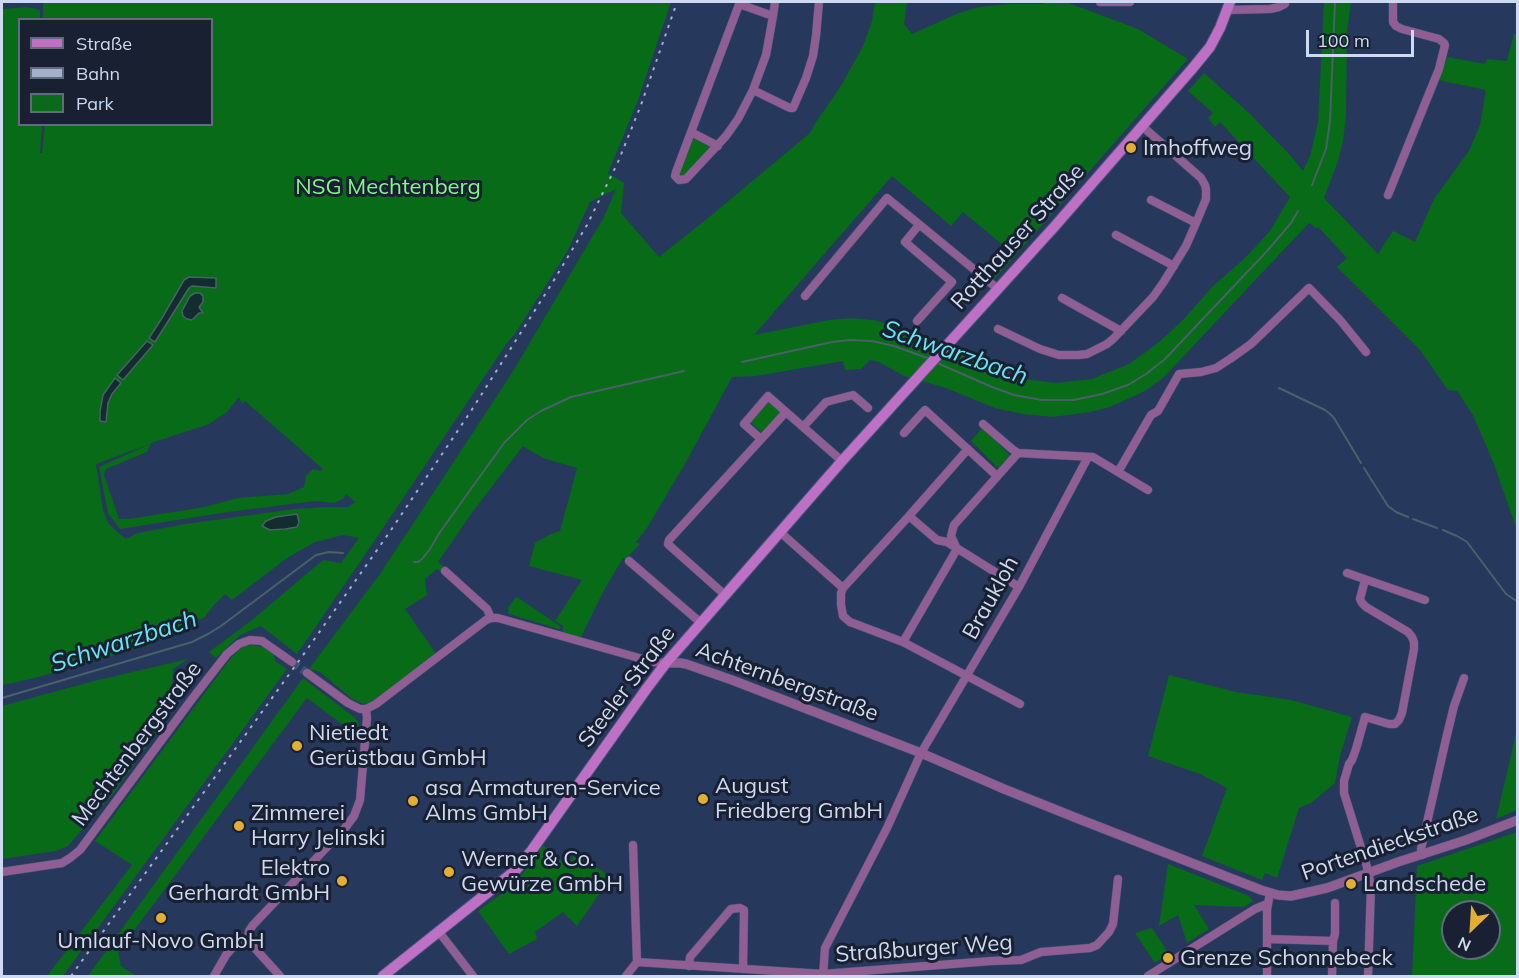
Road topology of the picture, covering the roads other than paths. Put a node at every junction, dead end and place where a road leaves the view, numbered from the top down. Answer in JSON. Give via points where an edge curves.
{"nodes":[{"id":1,"x":775,"y":2,"type":"edge"},
{"id":2,"x":819,"y":2,"type":"edge"},
{"id":3,"x":1100,"y":2,"type":"edge"},
{"id":4,"x":1130,"y":2,"type":"edge"},
{"id":5,"x":1286,"y":2,"type":"edge"},
{"id":6,"x":1393,"y":2,"type":"edge"},
{"id":7,"x":739,"y":3,"type":"edge"},
{"id":8,"x":1229,"y":6,"type":"edge"},
{"id":9,"x":773,"y":16,"type":"junction"},
{"id":10,"x":753,"y":90,"type":"junction"},
{"id":11,"x":1142,"y":126,"type":"junction"},
{"id":12,"x":691,"y":132,"type":"junction"},
{"id":13,"x":718,"y":146,"type":"junction"},
{"id":14,"x":1388,"y":195,"type":"dead end"},
{"id":15,"x":1151,"y":200,"type":"dead end"},
{"id":16,"x":1196,"y":223,"type":"junction"},
{"id":17,"x":919,"y":225,"type":"junction"},
{"id":18,"x":1116,"y":235,"type":"dead end"},
{"id":19,"x":1174,"y":266,"type":"junction"},
{"id":20,"x":998,"y":289,"type":"junction"},
{"id":21,"x":805,"y":296,"type":"dead end"},
{"id":22,"x":1062,"y":298,"type":"dead end"},
{"id":23,"x":917,"y":321,"type":"dead end"},
{"id":24,"x":998,"y":329,"type":"dead end"},
{"id":25,"x":1120,"y":331,"type":"junction"},
{"id":26,"x":1366,"y":352,"type":"dead end"},
{"id":27,"x":868,"y":408,"type":"dead end"},
{"id":28,"x":786,"y":412,"type":"junction"},
{"id":29,"x":983,"y":424,"type":"dead end"},
{"id":30,"x":803,"y":427,"type":"junction"},
{"id":31,"x":904,"y":433,"type":"dead end"},
{"id":32,"x":761,"y":439,"type":"junction"},
{"id":33,"x":968,"y":449,"type":"junction"},
{"id":34,"x":1018,"y":453,"type":"junction"},
{"id":35,"x":1088,"y":457,"type":"junction"},
{"id":36,"x":842,"y":461,"type":"junction"},
{"id":37,"x":1118,"y":472,"type":"junction"},
{"id":38,"x":997,"y":476,"type":"junction"},
{"id":39,"x":1148,"y":490,"type":"dead end"},
{"id":40,"x":909,"y":516,"type":"junction"},
{"id":41,"x":780,"y":531,"type":"junction"},
{"id":42,"x":957,"y":549,"type":"junction"},
{"id":43,"x":629,"y":561,"type":"dead end"},
{"id":44,"x":446,"y":571,"type":"dead end"},
{"id":45,"x":1347,"y":573,"type":"dead end"},
{"id":46,"x":1365,"y":580,"type":"junction"},
{"id":47,"x":1019,"y":587,"type":"junction"},
{"id":48,"x":843,"y":588,"type":"junction"},
{"id":49,"x":725,"y":596,"type":"junction"},
{"id":50,"x":1425,"y":600,"type":"dead end"},
{"id":51,"x":491,"y":618,"type":"junction"},
{"id":52,"x":701,"y":624,"type":"junction"},
{"id":53,"x":903,"y":642,"type":"junction"},
{"id":54,"x":292,"y":662,"type":"tunnel mouth"},
{"id":55,"x":666,"y":663,"type":"junction"},
{"id":56,"x":307,"y":673,"type":"tunnel mouth"},
{"id":57,"x":967,"y":677,"type":"junction"},
{"id":58,"x":1464,"y":678,"type":"dead end"},
{"id":59,"x":1020,"y":704,"type":"dead end"},
{"id":60,"x":366,"y":709,"type":"junction"},
{"id":61,"x":921,"y":753,"type":"junction"},
{"id":62,"x":1518,"y":820,"type":"edge"},
{"id":63,"x":633,"y":845,"type":"dead end"},
{"id":64,"x":1422,"y":855,"type":"junction"},
{"id":65,"x":2,"y":872,"type":"edge"},
{"id":66,"x":1369,"y":874,"type":"junction"},
{"id":67,"x":1118,"y":879,"type":"dead end"},
{"id":68,"x":1271,"y":893,"type":"junction"},
{"id":69,"x":1335,"y":903,"type":"dead end"},
{"id":70,"x":1267,"y":904,"type":"junction"},
{"id":71,"x":439,"y":932,"type":"junction"},
{"id":72,"x":248,"y":937,"type":"junction"},
{"id":73,"x":1267,"y":939,"type":"junction"},
{"id":74,"x":1333,"y":941,"type":"junction"},
{"id":75,"x":637,"y":962,"type":"junction"},
{"id":76,"x":689,"y":966,"type":"junction"},
{"id":77,"x":743,"y":969,"type":"junction"},
{"id":78,"x":823,"y":975,"type":"edge"},
{"id":79,"x":214,"y":976,"type":"edge"},
{"id":80,"x":280,"y":976,"type":"edge"},
{"id":81,"x":383,"y":976,"type":"edge"},
{"id":82,"x":473,"y":976,"type":"edge"},
{"id":83,"x":626,"y":976,"type":"edge"},
{"id":84,"x":1148,"y":976,"type":"edge"},
{"id":85,"x":1267,"y":976,"type":"edge"},
{"id":86,"x":1332,"y":976,"type":"edge"},
{"id":87,"x":1368,"y":976,"type":"edge"}],
"edges":[{"from":1,"to":9,"type":"street"},
{"from":2,"to":10,"type":"street","via":[[813,56],[794,108]]},
{"from":3,"to":4,"type":"street"},
{"from":5,"to":8,"type":"street","via":[[1270,9]]},
{"from":6,"to":14,"type":"street","via":[[1396,26],[1439,39],[1445,45]]},
{"from":7,"to":9,"type":"street"},
{"from":7,"to":12,"type":"street"},
{"from":8,"to":11,"type":"main road","name":"Rotthauser Straße","via":[[1210,46]]},
{"from":9,"to":10,"type":"street","via":[[766,55]]},
{"from":10,"to":13,"type":"street"},
{"from":11,"to":16,"type":"street","via":[[1205,185],[1206,199]]},
{"from":11,"to":20,"type":"main road","name":"Rotthauser Straße"},
{"from":12,"to":13,"type":"street"},
{"from":12,"to":13,"type":"street","via":[[675,176],[680,180],[686,179]]},
{"from":15,"to":16,"type":"street"},
{"from":16,"to":19,"type":"street"},
{"from":17,"to":20,"type":"street"},
{"from":17,"to":21,"type":"street","via":[[887,198]]},
{"from":17,"to":23,"type":"street","via":[[905,242],[952,282]]},
{"from":18,"to":19,"type":"street"},
{"from":19,"to":25,"type":"street","via":[[1153,297]]},
{"from":20,"to":36,"type":"main road","name":"Rotthauser Straße"},
{"from":22,"to":25,"type":"street"},
{"from":24,"to":25,"type":"street","via":[[1040,349],[1068,356],[1096,350]]},
{"from":26,"to":37,"type":"street","via":[[1309,288],[1258,338],[1230,359],[1216,368],[1179,374]]},
{"from":27,"to":30,"type":"street","via":[[853,395],[826,402]]},
{"from":28,"to":30,"type":"street"},
{"from":28,"to":32,"type":"street"},
{"from":28,"to":32,"type":"street","via":[[768,396],[744,423]]},
{"from":29,"to":34,"type":"street"},
{"from":30,"to":36,"type":"street"},
{"from":31,"to":33,"type":"street","via":[[925,410]]},
{"from":32,"to":49,"type":"street","via":[[668,544]]},
{"from":33,"to":38,"type":"street"},
{"from":33,"to":40,"type":"street"},
{"from":34,"to":35,"type":"street"},
{"from":34,"to":38,"type":"street"},
{"from":35,"to":37,"type":"street"},
{"from":35,"to":47,"type":"street","name":"Braukloh"},
{"from":36,"to":41,"type":"main road","name":"Rotthauser Straße"},
{"from":37,"to":39,"type":"street"},
{"from":38,"to":42,"type":"street","via":[[954,525],[951,536]]},
{"from":40,"to":42,"type":"street","via":[[937,540]]},
{"from":40,"to":48,"type":"street"},
{"from":41,"to":48,"type":"street"},
{"from":41,"to":49,"type":"main road","name":"Rotthauser Straße"},
{"from":42,"to":47,"type":"street"},
{"from":42,"to":53,"type":"street"},
{"from":43,"to":52,"type":"street","name":"Steeler Straße"},
{"from":44,"to":51,"type":"street","via":[[487,609]]},
{"from":45,"to":46,"type":"street"},
{"from":46,"to":50,"type":"street"},
{"from":46,"to":66,"type":"street","via":[[1362,603],[1408,632],[1414,642],[1399,720],[1389,724],[1365,717],[1344,781],[1343,789]]},
{"from":47,"to":57,"type":"street","name":"Braukloh"},
{"from":48,"to":53,"type":"street","via":[[843,616]]},
{"from":49,"to":52,"type":"main road","name":"Steeler Straße"},
{"from":51,"to":55,"type":"street","name":"Achternbergstraße"},
{"from":51,"to":60,"type":"street"},
{"from":52,"to":55,"type":"main road","name":"Steeler Straße"},
{"from":53,"to":57,"type":"street"},
{"from":54,"to":65,"type":"street","name":"Mechtenbergstraße","via":[[262,642],[250,640],[239,644],[192,699],[80,850],[62,863]]},
{"from":55,"to":61,"type":"street","name":"Achternbergstraße","via":[[710,672]]},
{"from":55,"to":71,"type":"main road","name":"Steeler Straße","via":[[521,864]]},
{"from":56,"to":60,"type":"street","via":[[348,703]]},
{"from":57,"to":59,"type":"street"},
{"from":57,"to":61,"type":"street","name":"Braukloh"},
{"from":58,"to":64,"type":"street","via":[[1446,739]]},
{"from":60,"to":72,"type":"street","via":[[360,800],[354,816],[253,925]]},
{"from":61,"to":68,"type":"street","name":"Achternbergstraße"},
{"from":61,"to":78,"type":"street","name":"Braukloh","via":[[825,948]]},
{"from":62,"to":64,"type":"street","name":"Portendieckstraße"},
{"from":63,"to":75,"type":"street"},
{"from":64,"to":66,"type":"street","name":"Portendieckstraße"},
{"from":66,"to":68,"type":"street","name":"Portendieckstraße","via":[[1311,893]]},
{"from":66,"to":87,"type":"street"},
{"from":67,"to":78,"type":"street","name":"Straßburger Weg","via":[[1113,924],[1104,939],[1090,948],[1041,952],[1021,960]]},
{"from":68,"to":70,"type":"street"},
{"from":69,"to":74,"type":"street"},
{"from":70,"to":73,"type":"street"},
{"from":70,"to":84,"type":"street"},
{"from":71,"to":81,"type":"main road","name":"Steeler Straße"},
{"from":71,"to":82,"type":"street"},
{"from":72,"to":79,"type":"street","via":[[226,955]]},
{"from":72,"to":80,"type":"street"},
{"from":73,"to":74,"type":"street"},
{"from":73,"to":85,"type":"street"},
{"from":74,"to":86,"type":"street"},
{"from":75,"to":76,"type":"street","name":"Straßburger Weg"},
{"from":75,"to":83,"type":"street"},
{"from":76,"to":77,"type":"street","name":"Straßburger Weg"},
{"from":76,"to":77,"type":"street","via":[[690,957],[731,909],[740,908],[744,910]]},
{"from":77,"to":78,"type":"street","name":"Straßburger Weg"}]}
